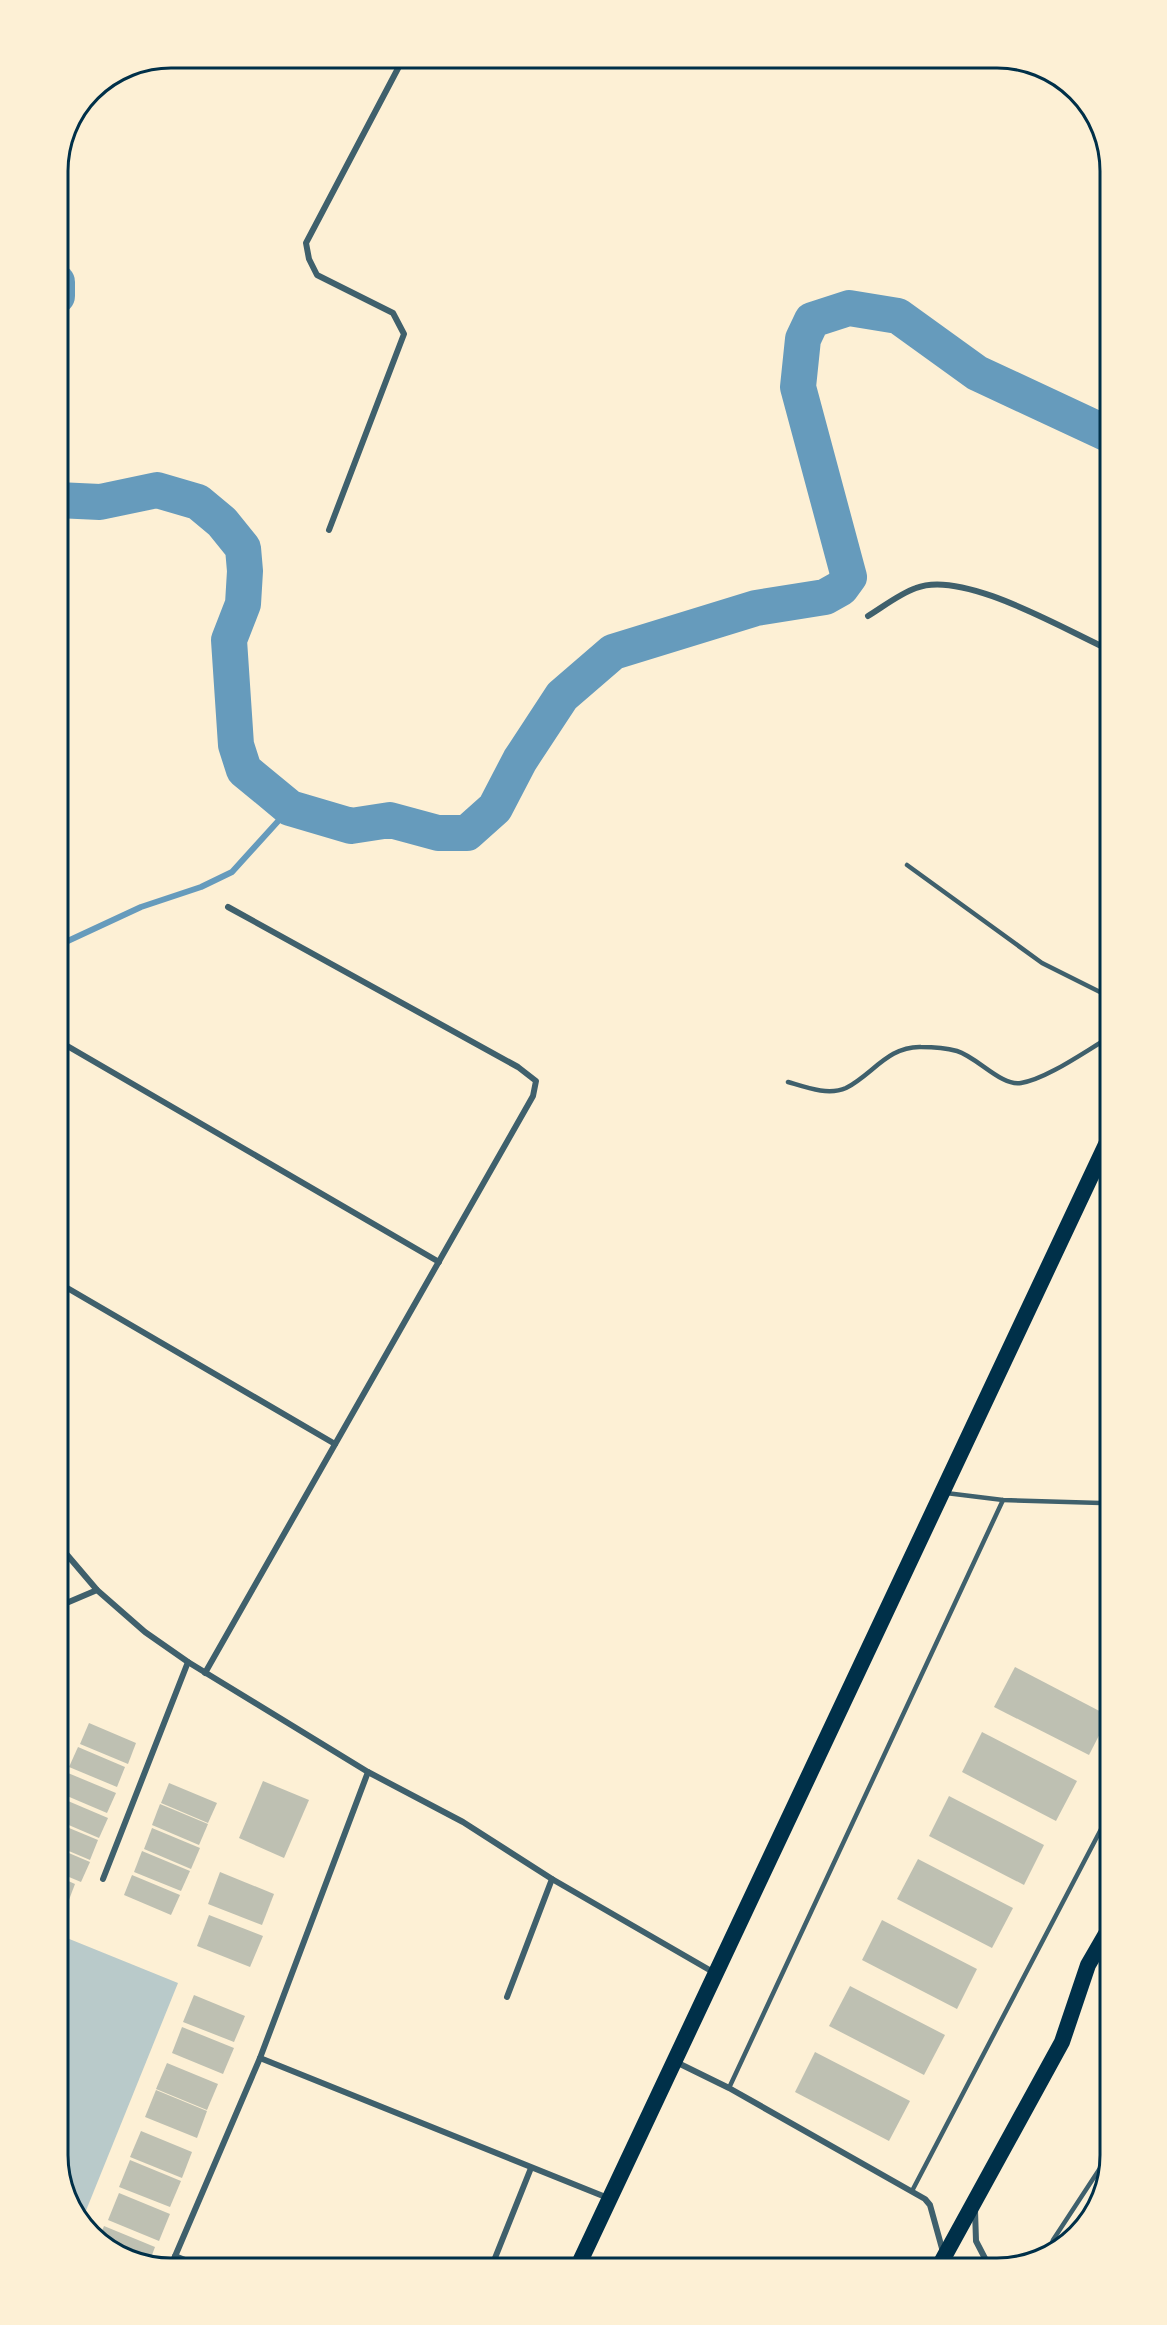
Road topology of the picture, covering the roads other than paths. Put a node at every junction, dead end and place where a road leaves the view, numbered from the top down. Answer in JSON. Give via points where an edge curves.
{"nodes":[{"id":1,"x":398,"y":68,"type":"edge"},
{"id":2,"x":328,"y":530,"type":"dead end"},
{"id":3,"x":868,"y":616,"type":"dead end"},
{"id":4,"x":1100,"y":645,"type":"edge"},
{"id":5,"x":908,"y":865,"type":"dead end"},
{"id":6,"x":228,"y":908,"type":"dead end"},
{"id":7,"x":1100,"y":992,"type":"edge"},
{"id":8,"x":1100,"y":1043,"type":"edge"},
{"id":9,"x":68,"y":1046,"type":"edge"},
{"id":10,"x":788,"y":1082,"type":"dead end"},
{"id":11,"x":1100,"y":1158,"type":"edge"},
{"id":12,"x":440,"y":1262,"type":"junction"},
{"id":13,"x":68,"y":1288,"type":"edge"},
{"id":14,"x":334,"y":1444,"type":"junction"},
{"id":15,"x":942,"y":1493,"type":"junction"},
{"id":16,"x":1003,"y":1500,"type":"junction"},
{"id":17,"x":1100,"y":1503,"type":"edge"},
{"id":18,"x":68,"y":1556,"type":"edge"},
{"id":19,"x":98,"y":1590,"type":"junction"},
{"id":20,"x":68,"y":1602,"type":"edge"},
{"id":21,"x":188,"y":1662,"type":"junction"},
{"id":22,"x":205,"y":1673,"type":"junction"},
{"id":23,"x":368,"y":1772,"type":"junction"},
{"id":24,"x":1100,"y":1831,"type":"edge"},
{"id":25,"x":103,"y":1879,"type":"dead end"},
{"id":26,"x":552,"y":1879,"type":"junction"},
{"id":27,"x":1100,"y":1944,"type":"edge"},
{"id":28,"x":716,"y":1974,"type":"junction"},
{"id":29,"x":507,"y":1997,"type":"dead end"},
{"id":30,"x":260,"y":2058,"type":"junction"},
{"id":31,"x":673,"y":2061,"type":"junction"},
{"id":32,"x":729,"y":2088,"type":"junction"},
{"id":33,"x":531,"y":2168,"type":"junction"},
{"id":34,"x":1098,"y":2171,"type":"edge"},
{"id":35,"x":912,"y":2191,"type":"junction"},
{"id":36,"x":609,"y":2199,"type":"junction"},
{"id":37,"x":974,"y":2204,"type":"junction"},
{"id":38,"x":1053,"y":2241,"type":"edge"},
{"id":39,"x":175,"y":2256,"type":"edge"},
{"id":40,"x":495,"y":2257,"type":"edge"},
{"id":41,"x":582,"y":2258,"type":"edge"},
{"id":42,"x":940,"y":2258,"type":"edge"},
{"id":43,"x":943,"y":2258,"type":"edge"},
{"id":44,"x":985,"y":2258,"type":"edge"}],
"edges":[{"from":1,"to":2,"type":"street","via":[[306,243],[317,275],[393,313],[404,334]]},
{"from":3,"to":4,"type":"street","via":[[917,587],[954,584],[994,596]]},
{"from":5,"to":7,"type":"lane","via":[[1042,963]]},
{"from":6,"to":12,"type":"street","via":[[536,1080],[533,1096]]},
{"from":8,"to":10,"type":"lane","via":[[1058,1068],[1021,1083],[1008,1083],[979,1061],[957,1051],[918,1047],[901,1050],[845,1089],[817,1091]]},
{"from":9,"to":12,"type":"street"},
{"from":11,"to":15,"type":"highway"},
{"from":12,"to":14,"type":"street"},
{"from":13,"to":14,"type":"street"},
{"from":14,"to":22,"type":"street"},
{"from":15,"to":16,"type":"lane"},
{"from":15,"to":28,"type":"highway"},
{"from":16,"to":17,"type":"lane"},
{"from":16,"to":32,"type":"lane"},
{"from":18,"to":19,"type":"street"},
{"from":19,"to":20,"type":"street"},
{"from":19,"to":21,"type":"street","via":[[145,1632]]},
{"from":21,"to":22,"type":"street"},
{"from":21,"to":25,"type":"street"},
{"from":22,"to":23,"type":"street"},
{"from":23,"to":26,"type":"street","via":[[463,1822]]},
{"from":23,"to":30,"type":"street"},
{"from":24,"to":35,"type":"lane"},
{"from":26,"to":28,"type":"street"},
{"from":26,"to":29,"type":"street"},
{"from":27,"to":37,"type":"highway","via":[[1088,1965],[1062,2042]]},
{"from":28,"to":31,"type":"highway"},
{"from":30,"to":33,"type":"street"},
{"from":30,"to":39,"type":"street"},
{"from":31,"to":32,"type":"street"},
{"from":31,"to":36,"type":"highway"},
{"from":32,"to":35,"type":"street"},
{"from":33,"to":36,"type":"street"},
{"from":33,"to":40,"type":"street"},
{"from":34,"to":38,"type":"lane"},
{"from":35,"to":42,"type":"street","via":[[930,2205]]},
{"from":36,"to":41,"type":"highway"},
{"from":37,"to":43,"type":"highway"},
{"from":37,"to":44,"type":"street","via":[[976,2241]]}]}
